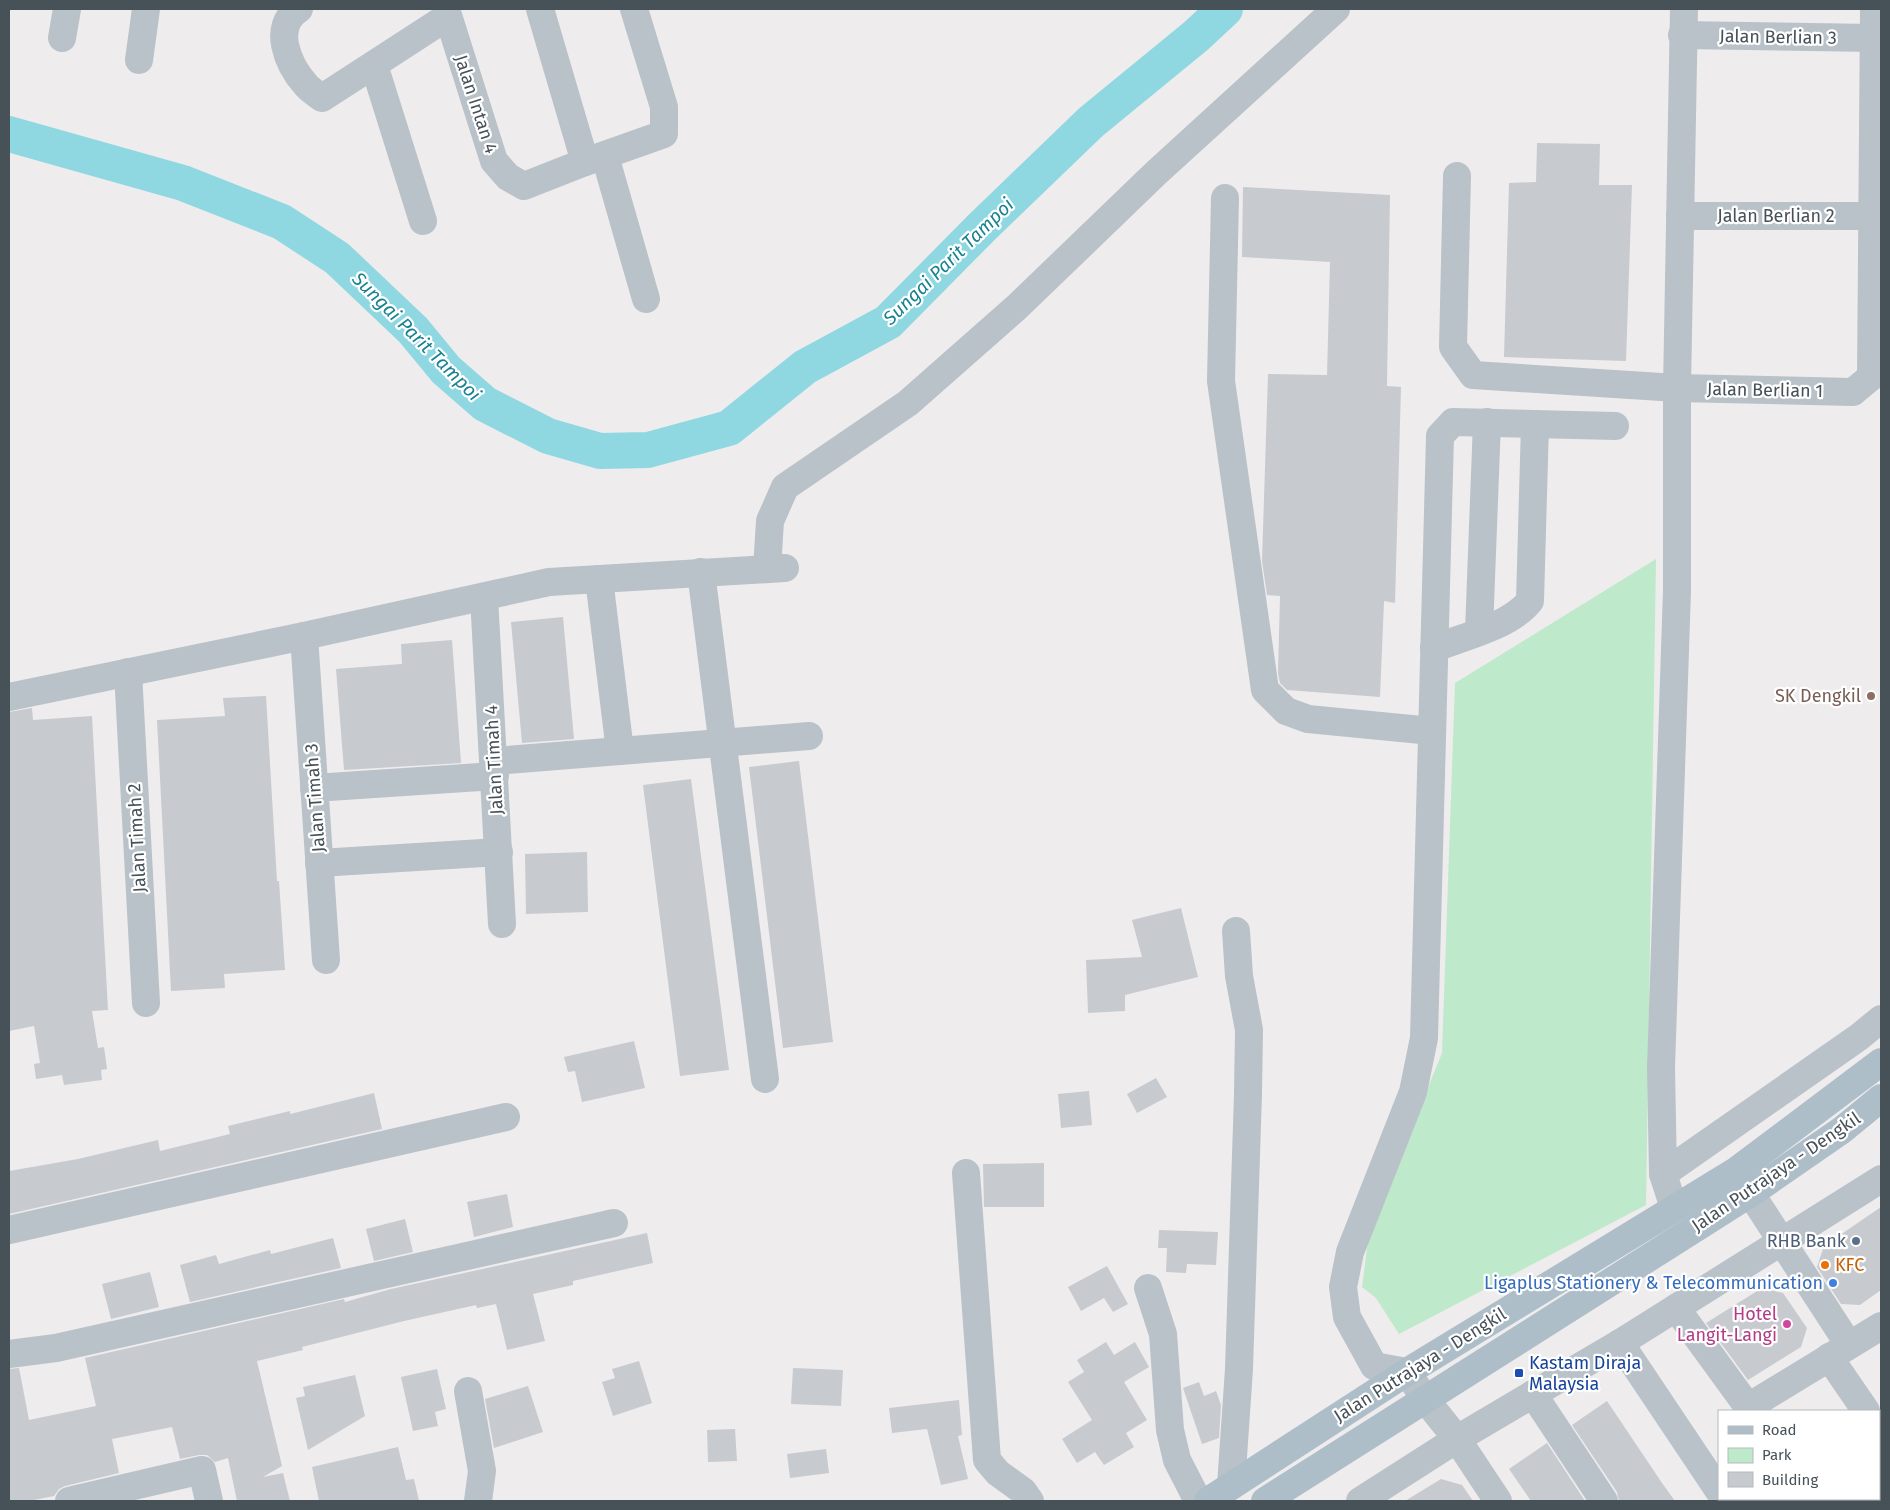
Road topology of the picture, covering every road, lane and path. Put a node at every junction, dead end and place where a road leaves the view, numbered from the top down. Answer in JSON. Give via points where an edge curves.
{"nodes":[{"id":1,"x":66,"y":9,"type":"edge"},
{"id":2,"x":146,"y":9,"type":"edge"},
{"id":3,"x":299,"y":9,"type":"edge"},
{"id":4,"x":540,"y":9,"type":"edge"},
{"id":5,"x":634,"y":9,"type":"edge"},
{"id":6,"x":1336,"y":9,"type":"edge"},
{"id":7,"x":1874,"y":9,"type":"edge"},
{"id":8,"x":446,"y":13,"type":"edge"},
{"id":9,"x":1683,"y":22,"type":"edge"},
{"id":10,"x":62,"y":38,"type":"dead end"},
{"id":11,"x":1874,"y":38,"type":"junction"},
{"id":12,"x":139,"y":60,"type":"dead end"},
{"id":13,"x":374,"y":65,"type":"junction"},
{"id":14,"x":595,"y":159,"type":"junction"},
{"id":15,"x":1457,"y":176,"type":"dead end"},
{"id":16,"x":1225,"y":198,"type":"dead end"},
{"id":17,"x":1680,"y":216,"type":"junction"},
{"id":18,"x":1872,"y":216,"type":"junction"},
{"id":19,"x":423,"y":221,"type":"dead end"},
{"id":20,"x":646,"y":299,"type":"dead end"},
{"id":21,"x":1677,"y":388,"type":"junction"},
{"id":22,"x":1487,"y":422,"type":"junction"},
{"id":23,"x":1535,"y":424,"type":"junction"},
{"id":24,"x":1615,"y":426,"type":"dead end"},
{"id":25,"x":701,"y":572,"type":"junction"},
{"id":26,"x":599,"y":579,"type":"junction"},
{"id":27,"x":484,"y":597,"type":"junction"},
{"id":28,"x":1479,"y":631,"type":"junction"},
{"id":29,"x":304,"y":636,"type":"junction"},
{"id":30,"x":1434,"y":648,"type":"junction"},
{"id":31,"x":128,"y":672,"type":"junction"},
{"id":32,"x":9,"y":697,"type":"edge"},
{"id":33,"x":1432,"y":730,"type":"junction"},
{"id":34,"x":809,"y":736,"type":"dead end"},
{"id":35,"x":722,"y":744,"type":"junction"},
{"id":36,"x":620,"y":751,"type":"junction"},
{"id":37,"x":494,"y":768,"type":"junction"},
{"id":38,"x":314,"y":788,"type":"junction"},
{"id":39,"x":499,"y":852,"type":"junction"},
{"id":40,"x":319,"y":863,"type":"junction"},
{"id":41,"x":502,"y":924,"type":"dead end"},
{"id":42,"x":1236,"y":931,"type":"dead end"},
{"id":43,"x":326,"y":960,"type":"dead end"},
{"id":44,"x":146,"y":1003,"type":"dead end"},
{"id":45,"x":1881,"y":1019,"type":"edge"},
{"id":46,"x":1881,"y":1062,"type":"edge"},
{"id":47,"x":764,"y":1079,"type":"dead end"},
{"id":48,"x":1881,"y":1098,"type":"edge"},
{"id":49,"x":506,"y":1117,"type":"dead end"},
{"id":50,"x":1736,"y":1171,"type":"junction"},
{"id":51,"x":966,"y":1173,"type":"dead end"},
{"id":52,"x":1663,"y":1174,"type":"junction"},
{"id":53,"x":1881,"y":1179,"type":"edge"},
{"id":54,"x":1751,"y":1193,"type":"junction"},
{"id":55,"x":1674,"y":1208,"type":"junction"},
{"id":56,"x":614,"y":1223,"type":"dead end"},
{"id":57,"x":9,"y":1230,"type":"edge"},
{"id":58,"x":1782,"y":1242,"type":"junction"},
{"id":59,"x":1148,"y":1288,"type":"dead end"},
{"id":60,"x":1676,"y":1308,"type":"junction"},
{"id":61,"x":1879,"y":1333,"type":"edge"},
{"id":62,"x":1620,"y":1343,"type":"junction"},
{"id":63,"x":1839,"y":1351,"type":"junction"},
{"id":64,"x":9,"y":1354,"type":"edge"},
{"id":65,"x":1407,"y":1372,"type":"junction"},
{"id":66,"x":468,"y":1392,"type":"dead end"},
{"id":67,"x":1532,"y":1394,"type":"junction"},
{"id":68,"x":1424,"y":1399,"type":"junction"},
{"id":69,"x":1750,"y":1410,"type":"edge"},
{"id":70,"x":1752,"y":1410,"type":"edge"},
{"id":71,"x":1866,"y":1410,"type":"edge"},
{"id":72,"x":1457,"y":1439,"type":"junction"},
{"id":73,"x":1231,"y":1486,"type":"junction"},
{"id":74,"x":1718,"y":1490,"type":"edge"},
{"id":75,"x":104,"y":1497,"type":"edge"},
{"id":76,"x":69,"y":1501,"type":"edge"},
{"id":77,"x":209,"y":1501,"type":"edge"},
{"id":78,"x":478,"y":1501,"type":"edge"},
{"id":79,"x":1030,"y":1501,"type":"edge"},
{"id":80,"x":1198,"y":1501,"type":"edge"},
{"id":81,"x":1208,"y":1501,"type":"edge"},
{"id":82,"x":1265,"y":1501,"type":"edge"},
{"id":83,"x":1360,"y":1501,"type":"edge"},
{"id":84,"x":1498,"y":1501,"type":"edge"},
{"id":85,"x":1604,"y":1501,"type":"edge"}],
"edges":[{"from":1,"to":10,"type":"street"},
{"from":2,"to":12,"type":"street"},
{"from":3,"to":13,"type":"street","via":[[290,14],[283,34],[289,59],[306,86],[322,98]]},
{"from":4,"to":14,"type":"street"},
{"from":5,"to":14,"type":"street","via":[[664,107],[664,134]]},
{"from":6,"to":25,"type":"street","via":[[1156,173],[1018,306],[908,403],[785,487],[770,521],[777,568]]},
{"from":7,"to":11,"type":"street"},
{"from":8,"to":13,"type":"street"},
{"from":8,"to":14,"type":"street","name":"Jalan Intan 4","via":[[494,162],[508,177],[524,186]]},
{"from":9,"to":11,"type":"street","name":"Jalan Berlian 3"},
{"from":9,"to":17,"type":"street"},
{"from":11,"to":18,"type":"street"},
{"from":13,"to":19,"type":"street"},
{"from":14,"to":20,"type":"street"},
{"from":15,"to":21,"type":"street","name":"Jalan Berlian 1","via":[[1453,347],[1473,375]]},
{"from":16,"to":33,"type":"street","via":[[1221,381],[1265,690],[1286,711],[1308,719]]},
{"from":17,"to":18,"type":"street","name":"Jalan Berlian 2"},
{"from":17,"to":21,"type":"street"},
{"from":18,"to":21,"type":"street","name":"Jalan Berlian 1","via":[[1871,377],[1853,392]]},
{"from":21,"to":52,"type":"street","via":[[1677,590],[1661,1068]]},
{"from":22,"to":23,"type":"street"},
{"from":22,"to":28,"type":"street"},
{"from":22,"to":30,"type":"street","via":[[1453,422],[1440,436]]},
{"from":23,"to":24,"type":"street"},
{"from":23,"to":28,"type":"street","via":[[1530,601],[1522,611],[1504,622]]},
{"from":25,"to":26,"type":"street"},
{"from":25,"to":35,"type":"street"},
{"from":26,"to":27,"type":"street","via":[[549,582]]},
{"from":26,"to":36,"type":"street"},
{"from":27,"to":29,"type":"street"},
{"from":27,"to":37,"type":"street","name":"Jalan Timah 4"},
{"from":28,"to":30,"type":"street"},
{"from":29,"to":31,"type":"street"},
{"from":29,"to":38,"type":"street","name":"Jalan Timah 3"},
{"from":30,"to":33,"type":"street"},
{"from":31,"to":32,"type":"street"},
{"from":31,"to":44,"type":"street","name":"Jalan Timah 2"},
{"from":33,"to":65,"type":"street","via":[[1424,1038],[1413,1092],[1350,1252],[1343,1287],[1347,1317],[1374,1366]]},
{"from":34,"to":35,"type":"street"},
{"from":35,"to":36,"type":"street"},
{"from":35,"to":47,"type":"street"},
{"from":36,"to":37,"type":"street"},
{"from":37,"to":38,"type":"street"},
{"from":37,"to":39,"type":"street","name":"Jalan Timah 4"},
{"from":38,"to":40,"type":"street","name":"Jalan Timah 3"},
{"from":39,"to":40,"type":"street"},
{"from":39,"to":41,"type":"street","name":"Jalan Timah 4"},
{"from":40,"to":43,"type":"street","name":"Jalan Timah 3"},
{"from":42,"to":73,"type":"street","via":[[1248,1030],[1248,1094],[1239,1369]]},
{"from":45,"to":52,"type":"street"},
{"from":46,"to":50,"type":"main road","name":"Jalan Putrajaya - Dengkil"},
{"from":48,"to":54,"type":"main road","name":"Jalan Putrajaya - Dengkil","via":[[1842,1130]]},
{"from":49,"to":57,"type":"street"},
{"from":50,"to":54,"type":"street"},
{"from":50,"to":55,"type":"main road","name":"Jalan Putrajaya - Dengkil"},
{"from":51,"to":79,"type":"street","via":[[987,1460],[998,1474],[1023,1491]]},
{"from":52,"to":55,"type":"street"},
{"from":53,"to":58,"type":"street"},
{"from":54,"to":58,"type":"street"},
{"from":54,"to":68,"type":"main road","name":"Jalan Putrajaya - Dengkil"},
{"from":55,"to":65,"type":"main road","name":"Jalan Putrajaya - Dengkil"},
{"from":56,"to":64,"type":"street","via":[[56,1348]]},
{"from":58,"to":60,"type":"street"},
{"from":58,"to":63,"type":"street"},
{"from":59,"to":80,"type":"street","via":[[1163,1334],[1170,1430],[1177,1460]]},
{"from":60,"to":62,"type":"street"},
{"from":60,"to":69,"type":"street"},
{"from":61,"to":63,"type":"street"},
{"from":62,"to":67,"type":"street"},
{"from":62,"to":74,"type":"street"},
{"from":63,"to":70,"type":"street","via":[[1758,1401]]},
{"from":63,"to":71,"type":"street"},
{"from":65,"to":68,"type":"street"},
{"from":65,"to":73,"type":"main road","name":"Jalan Putrajaya - Dengkil"},
{"from":66,"to":78,"type":"street","via":[[482,1471]]},
{"from":67,"to":72,"type":"street"},
{"from":67,"to":85,"type":"street"},
{"from":68,"to":72,"type":"street"},
{"from":68,"to":82,"type":"main road","name":"Jalan Putrajaya - Dengkil"},
{"from":72,"to":83,"type":"street"},
{"from":72,"to":84,"type":"street"},
{"from":73,"to":81,"type":"main road","name":"Jalan Putrajaya - Dengkil"},
{"from":75,"to":76,"type":"street"},
{"from":75,"to":77,"type":"street","via":[[202,1470]]}]}
